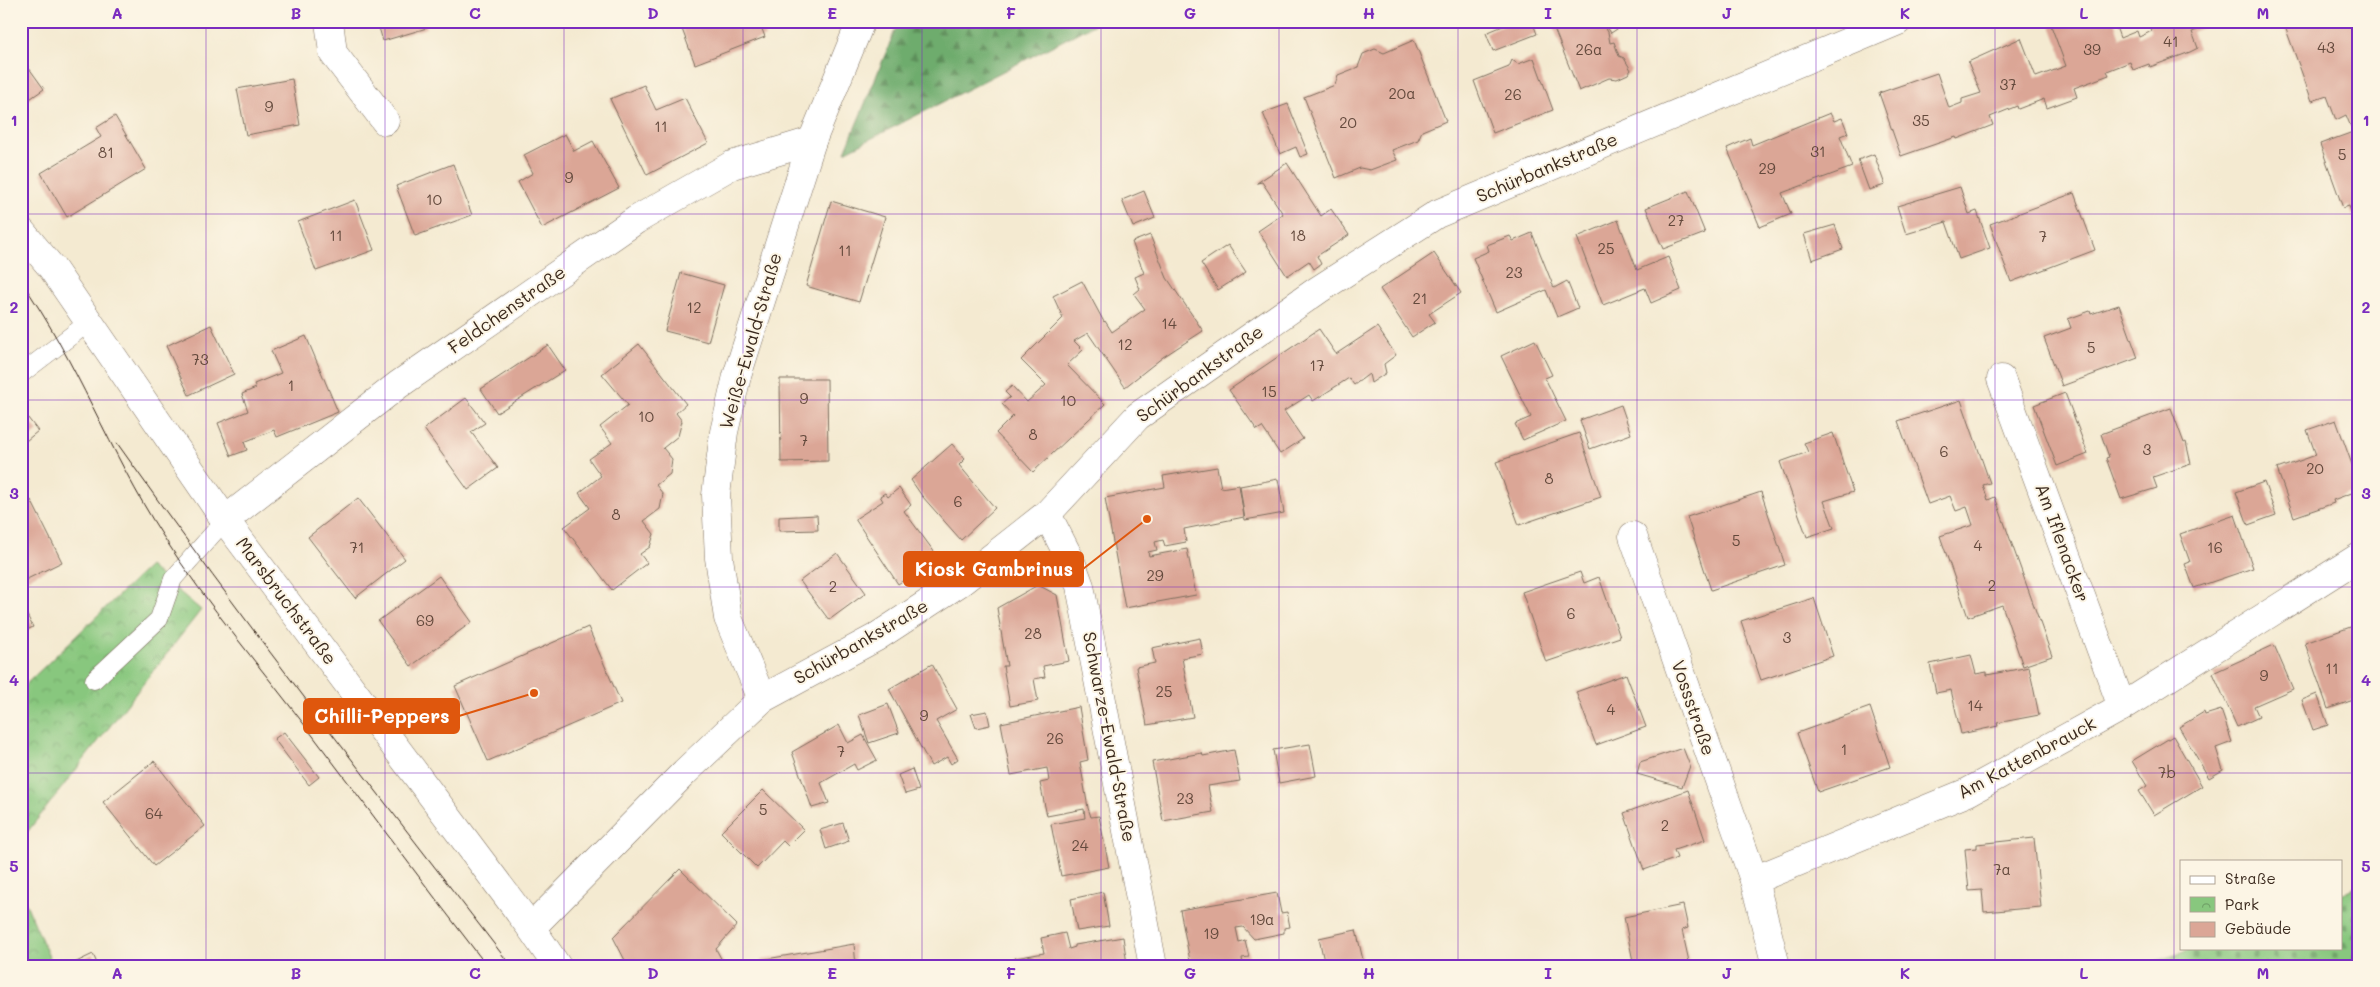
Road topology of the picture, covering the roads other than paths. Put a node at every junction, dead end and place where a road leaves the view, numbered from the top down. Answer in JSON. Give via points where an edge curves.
{"nodes":[{"id":1,"x":329,"y":21,"type":"edge"},
{"id":2,"x":862,"y":21,"type":"edge"},
{"id":3,"x":1898,"y":21,"type":"edge"},
{"id":4,"x":385,"y":121,"type":"dead end"},
{"id":5,"x":812,"y":141,"type":"junction"},
{"id":6,"x":21,"y":231,"type":"edge"},
{"id":7,"x":89,"y":322,"type":"junction"},
{"id":8,"x":21,"y":374,"type":"edge"},
{"id":9,"x":2001,"y":379,"type":"dead end"},
{"id":10,"x":1047,"y":514,"type":"junction"},
{"id":11,"x":225,"y":520,"type":"junction"},
{"id":12,"x":1633,"y":536,"type":"dead end"},
{"id":13,"x":2359,"y":557,"type":"edge"},
{"id":14,"x":94,"y":680,"type":"dead end"},
{"id":15,"x":762,"y":699,"type":"junction"},
{"id":16,"x":2122,"y":707,"type":"junction"},
{"id":17,"x":1754,"y":880,"type":"junction"},
{"id":18,"x":531,"y":928,"type":"junction"},
{"id":19,"x":557,"y":966,"type":"edge"},
{"id":20,"x":1153,"y":966,"type":"edge"},
{"id":21,"x":1776,"y":966,"type":"edge"}],
"edges":[{"from":1,"to":4,"type":"street","via":[[333,53]]},
{"from":2,"to":5,"type":"street","name":"Weiße-Ewald-Straße"},
{"from":3,"to":10,"type":"street","name":"Schürbankstraße","via":[[1437,214],[1318,290],[1138,416]]},
{"from":5,"to":11,"type":"street","name":"Feldchenstraße","via":[[732,165],[636,220],[398,385]]},
{"from":5,"to":15,"type":"street","name":"Weiße-Ewald-Straße","via":[[737,376],[724,432],[716,495],[719,558],[728,618]]},
{"from":6,"to":7,"type":"street","name":"Marsbruchstraße","via":[[52,268]]},
{"from":7,"to":8,"type":"lane"},
{"from":7,"to":11,"type":"street","name":"Marsbruchstraße"},
{"from":9,"to":16,"type":"street","name":"Am Iflenacker"},
{"from":10,"to":15,"type":"street","name":"Schürbankstraße","via":[[962,581],[891,628]]},
{"from":10,"to":20,"type":"street","name":"Schwarze-Ewald-Straße","via":[[1080,586]]},
{"from":11,"to":14,"type":"lane","via":[[173,579],[159,619]]},
{"from":11,"to":18,"type":"street","name":"Marsbruchstraße"},
{"from":12,"to":17,"type":"street","name":"Vossstraße"},
{"from":13,"to":16,"type":"street","name":"Am Kattenbrauck"},
{"from":15,"to":18,"type":"street","name":"Schürbankstraße"},
{"from":16,"to":17,"type":"street","name":"Am Kattenbrauck","via":[[1968,792]]},
{"from":17,"to":21,"type":"street"},
{"from":18,"to":19,"type":"street","name":"Marsbruchstraße"}]}
